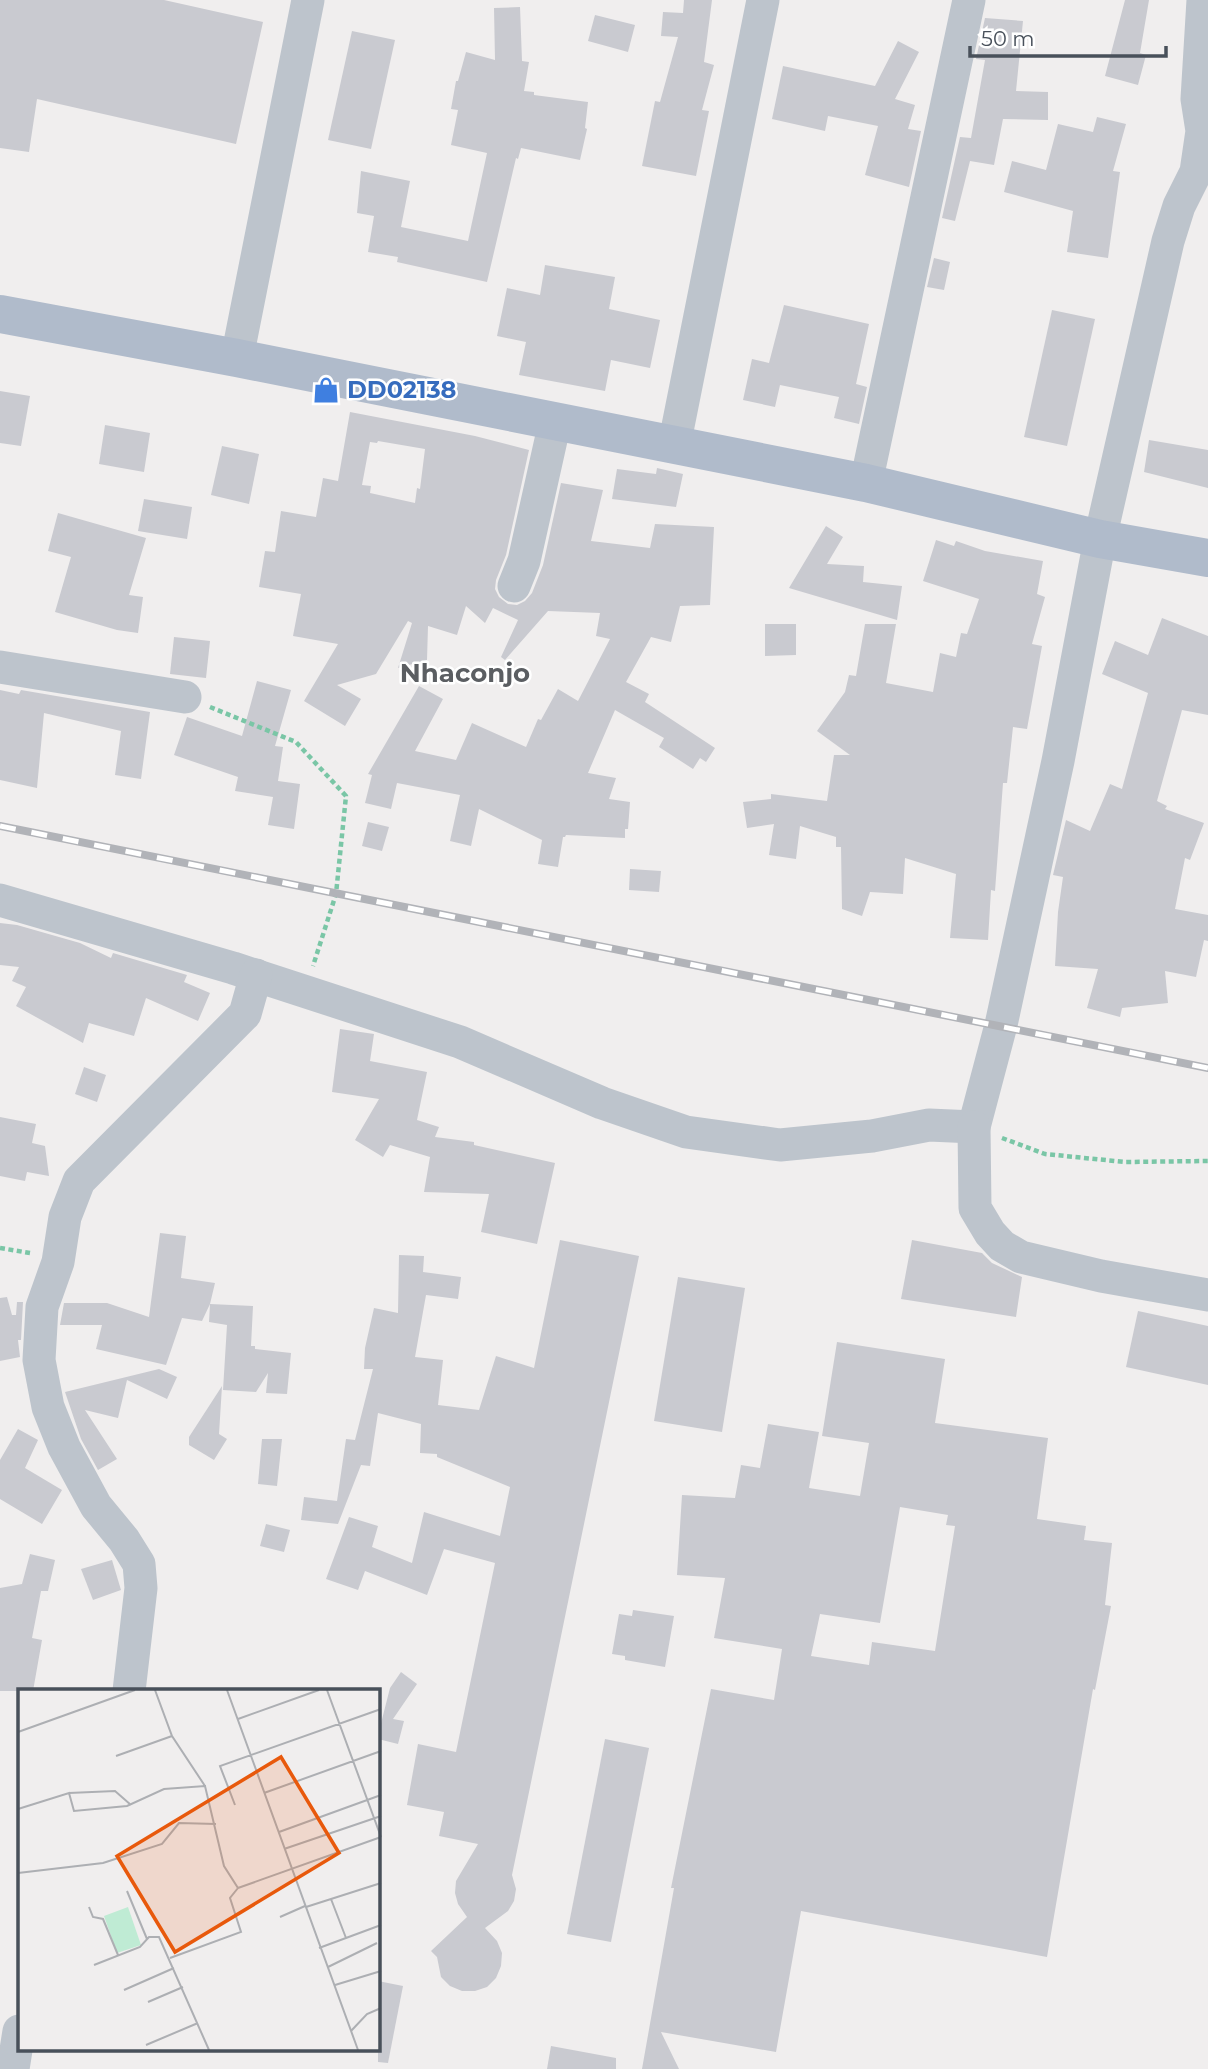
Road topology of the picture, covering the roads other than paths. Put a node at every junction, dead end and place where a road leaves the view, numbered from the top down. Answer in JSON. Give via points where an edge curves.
{"nodes":[{"id":1,"x":308,"y":0,"type":"edge"},
{"id":2,"x":763,"y":0,"type":"edge"},
{"id":3,"x":969,"y":0,"type":"edge"},
{"id":4,"x":1203,"y":0,"type":"edge"},
{"id":5,"x":0,"y":314,"type":"edge"},
{"id":6,"x":237,"y":358,"type":"junction"},
{"id":7,"x":555,"y":422,"type":"junction"},
{"id":8,"x":674,"y":446,"type":"junction"},
{"id":9,"x":866,"y":483,"type":"junction"},
{"id":10,"x":1100,"y":539,"type":"junction"},
{"id":11,"x":1208,"y":558,"type":"edge"},
{"id":12,"x":513,"y":586,"type":"dead end"},
{"id":13,"x":0,"y":667,"type":"edge"},
{"id":14,"x":184,"y":697,"type":"road end"},
{"id":15,"x":0,"y":900,"type":"edge"},
{"id":16,"x":256,"y":975,"type":"junction"},
{"id":17,"x":974,"y":1127,"type":"junction"},
{"id":18,"x":1208,"y":1296,"type":"edge"},
{"id":19,"x":129,"y":1689,"type":"edge"},
{"id":20,"x":18,"y":2037,"type":"edge"},
{"id":21,"x":13,"y":2069,"type":"edge"}],
"edges":[{"from":1,"to":6,"type":"street"},
{"from":2,"to":8,"type":"street"},
{"from":3,"to":9,"type":"street"},
{"from":4,"to":10,"type":"street","via":[[1197,99],[1202,131],[1196,172],[1168,241]]},
{"from":5,"to":6,"type":"main road"},
{"from":6,"to":7,"type":"main road"},
{"from":7,"to":8,"type":"main road"},
{"from":7,"to":12,"type":"street","via":[[524,561]]},
{"from":8,"to":9,"type":"main road"},
{"from":9,"to":10,"type":"main road"},
{"from":10,"to":11,"type":"main road"},
{"from":10,"to":17,"type":"street","via":[[1058,761]]},
{"from":13,"to":14,"type":"street"},
{"from":15,"to":16,"type":"street"},
{"from":16,"to":17,"type":"street","via":[[460,1042],[686,1132],[780,1146],[929,1125]]},
{"from":16,"to":19,"type":"street","via":[[245,1014],[79,1181],[65,1217],[58,1262],[43,1307],[39,1360],[48,1407],[96,1506],[139,1564],[141,1588]]},
{"from":17,"to":18,"type":"street","via":[[975,1208],[1002,1246],[1021,1257]]},
{"from":20,"to":21,"type":"street"}]}
